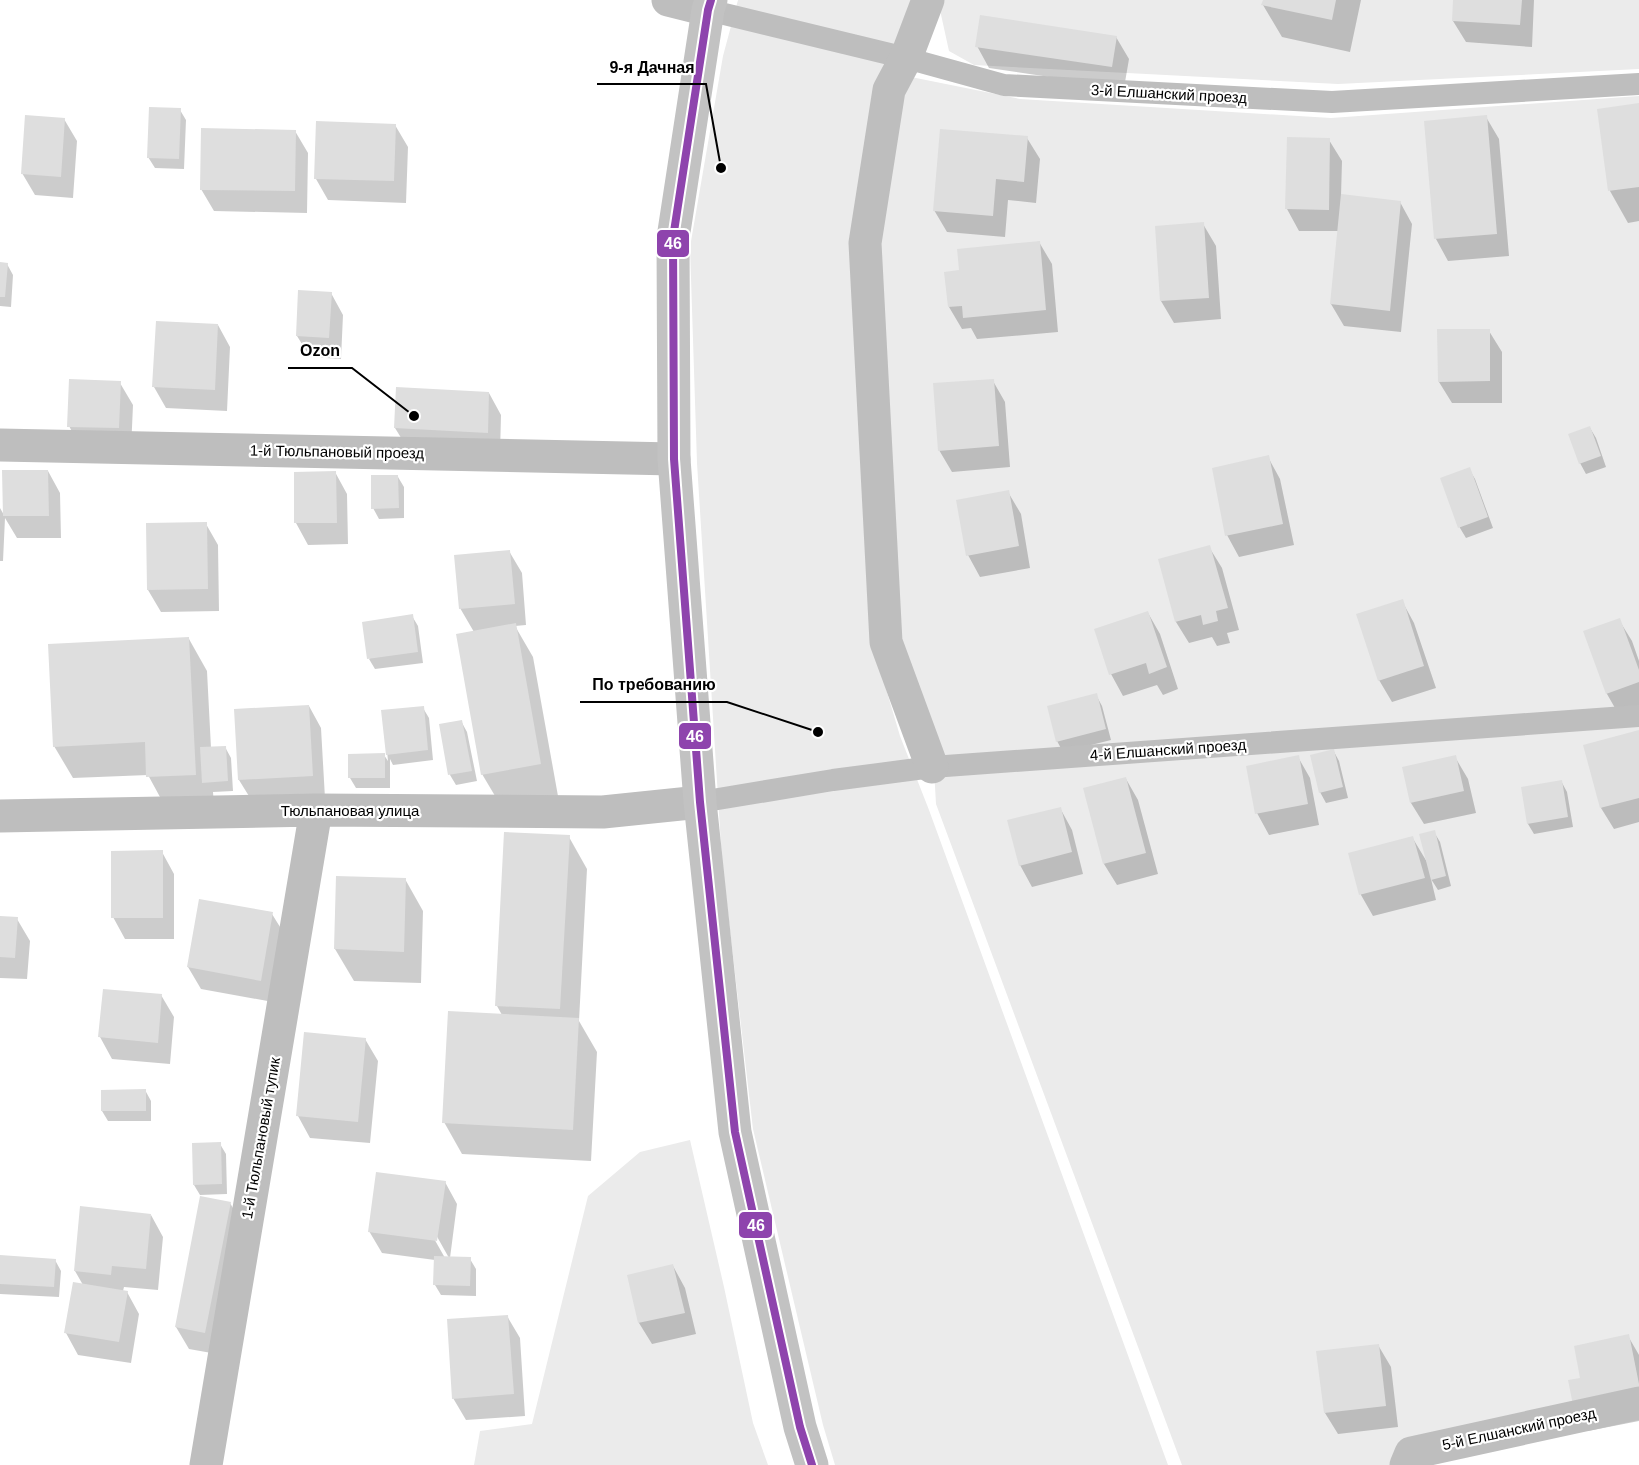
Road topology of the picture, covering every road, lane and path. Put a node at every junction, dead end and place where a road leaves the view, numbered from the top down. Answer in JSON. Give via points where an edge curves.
{"nodes":[{"id":1,"x":668,"y":0,"type":"edge"},
{"id":2,"x":928,"y":0,"type":"edge"},
{"id":3,"x":710,"y":5,"type":"edge"},
{"id":4,"x":906,"y":58,"type":"junction"},
{"id":5,"x":1639,"y":84,"type":"edge"},
{"id":6,"x":0,"y":445,"type":"edge"},
{"id":7,"x":674,"y":459,"type":"junction"},
{"id":8,"x":1639,"y":716,"type":"edge"},
{"id":9,"x":932,"y":767,"type":"junction"},
{"id":10,"x":700,"y":802,"type":"junction"},
{"id":11,"x":316,"y":810,"type":"junction"},
{"id":12,"x":0,"y":816,"type":"edge"},
{"id":13,"x":1639,"y":1403,"type":"edge"},
{"id":14,"x":206,"y":1465,"type":"edge"},
{"id":15,"x":812,"y":1465,"type":"edge"},
{"id":16,"x":1406,"y":1465,"type":"edge"}],
"edges":[{"from":1,"to":3,"type":"street"},
{"from":2,"to":4,"type":"street"},
{"from":3,"to":4,"type":"lane","name":"3-й Елшанский проезд"},
{"from":3,"to":7,"type":"main road","via":[[673,238]]},
{"from":4,"to":5,"type":"lane","name":"3-й Елшанский проезд","via":[[1004,85],[1332,102]]},
{"from":4,"to":9,"type":"street","via":[[889,90],[865,243],[886,642]]},
{"from":6,"to":7,"type":"street","name":"1-й Тюльпановый проезд"},
{"from":7,"to":10,"type":"main road"},
{"from":8,"to":9,"type":"lane","name":"4-й Елшанский проезд"},
{"from":9,"to":10,"type":"lane","name":"4-й Елшанский проезд"},
{"from":10,"to":11,"type":"street","name":"Тюльпановая улица","via":[[603,812]]},
{"from":10,"to":15,"type":"main road","via":[[735,1132],[800,1427]]},
{"from":11,"to":12,"type":"street","name":"Тюльпановая улица"},
{"from":11,"to":14,"type":"street","name":"1-й Тюльпановый тупик"},
{"from":13,"to":16,"type":"street","name":"5-й Елшанский проезд","via":[[1411,1453]]}]}
